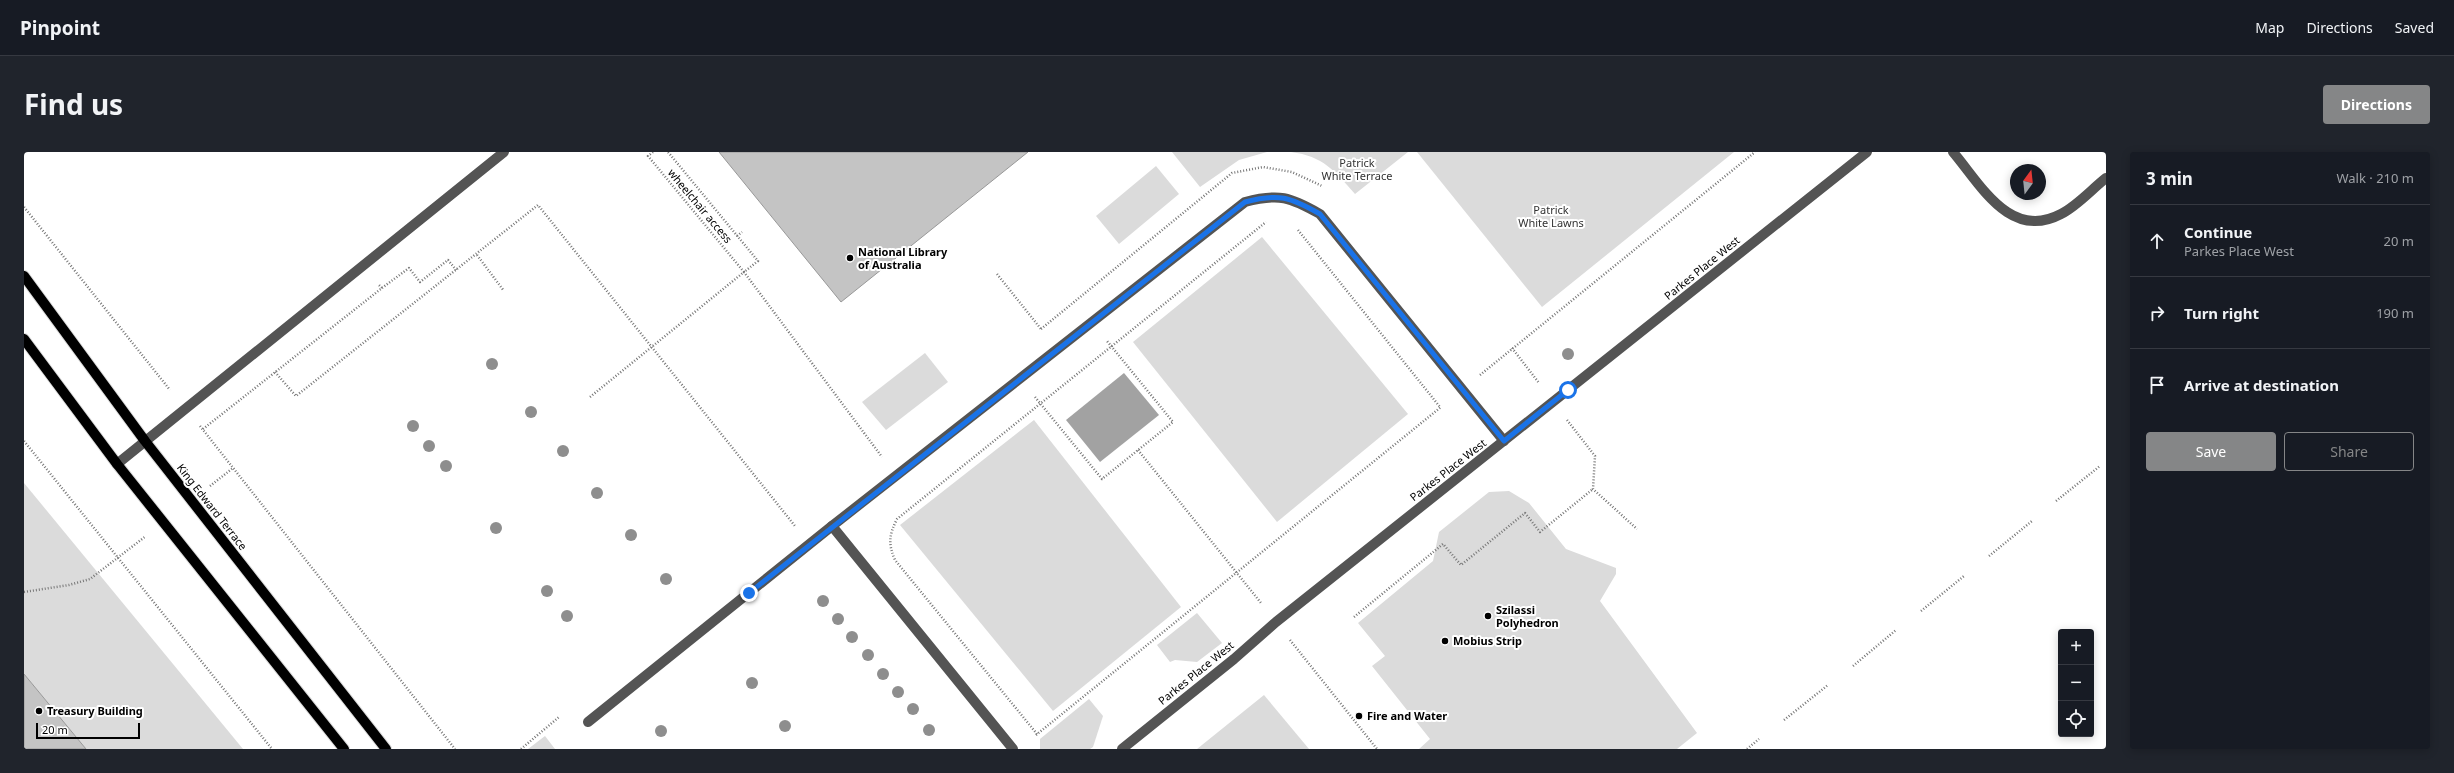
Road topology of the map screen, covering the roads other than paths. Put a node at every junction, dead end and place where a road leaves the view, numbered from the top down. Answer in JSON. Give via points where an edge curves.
{"nodes":[{"id":1,"x":504,"y":152,"type":"edge"},
{"id":2,"x":1867,"y":152,"type":"edge"},
{"id":3,"x":1954,"y":152,"type":"edge"},
{"id":4,"x":2106,"y":178,"type":"edge"},
{"id":5,"x":24,"y":276,"type":"edge"},
{"id":6,"x":24,"y":339,"type":"edge"},
{"id":7,"x":145,"y":441,"type":"junction"},
{"id":8,"x":1504,"y":441,"type":"junction"},
{"id":9,"x":117,"y":464,"type":"junction"},
{"id":10,"x":832,"y":526,"type":"junction"},
{"id":11,"x":588,"y":722,"type":"dead end"},
{"id":12,"x":344,"y":749,"type":"edge"},
{"id":13,"x":386,"y":749,"type":"edge"},
{"id":14,"x":1013,"y":749,"type":"edge"},
{"id":15,"x":1122,"y":749,"type":"edge"}],
"edges":[{"from":1,"to":7,"type":"street"},
{"from":2,"to":8,"type":"street","name":"Parkes Place West"},
{"from":3,"to":4,"type":"street","via":[[2000,208],[2027,222],[2045,222],[2062,214]]},
{"from":5,"to":7,"type":"main road","name":"King Edward Terrace"},
{"from":6,"to":9,"type":"main road"},
{"from":7,"to":9,"type":"street"},
{"from":7,"to":13,"type":"main road","name":"King Edward Terrace"},
{"from":8,"to":10,"type":"street","via":[[1320,214],[1298,201],[1269,196],[1245,202]]},
{"from":8,"to":15,"type":"street","name":"Parkes Place West","via":[[1276,622]]},
{"from":9,"to":12,"type":"main road"},
{"from":10,"to":11,"type":"street"},
{"from":10,"to":14,"type":"street"}]}
